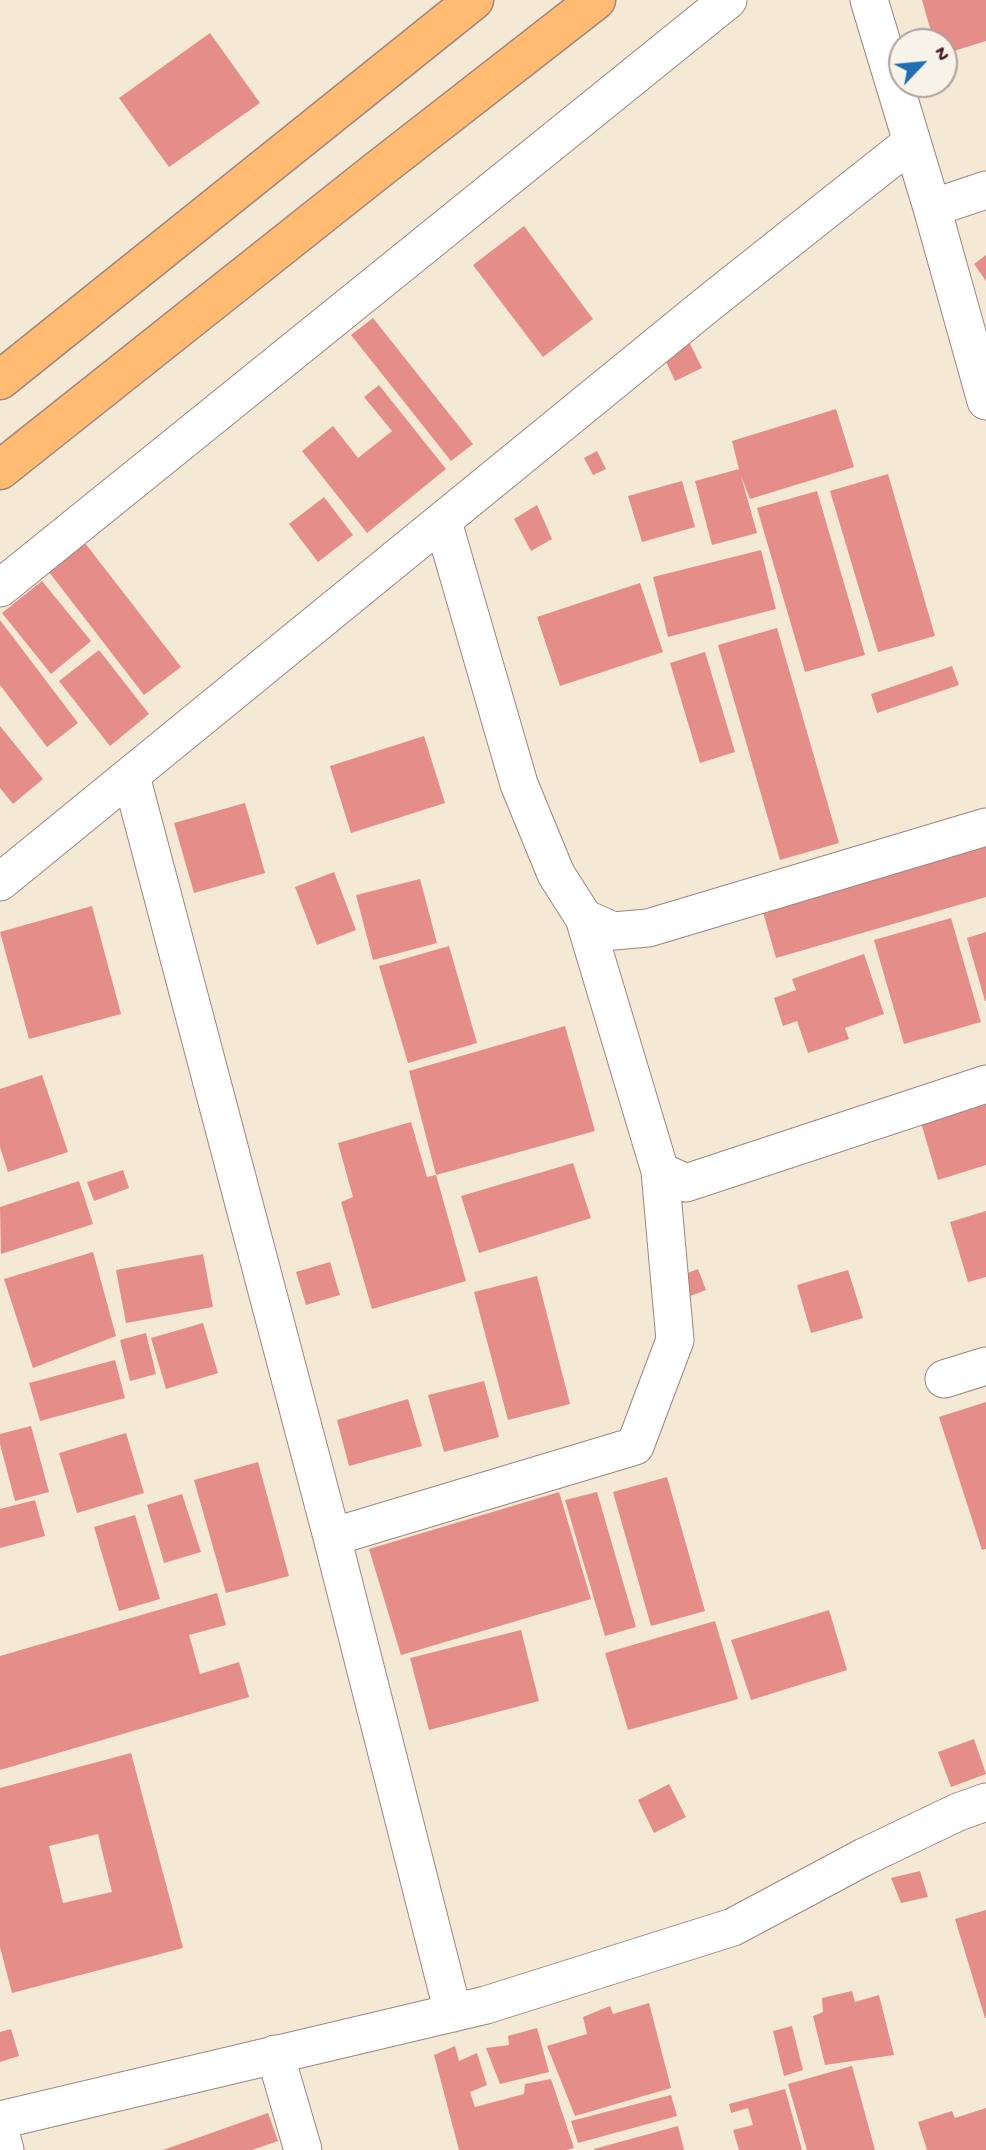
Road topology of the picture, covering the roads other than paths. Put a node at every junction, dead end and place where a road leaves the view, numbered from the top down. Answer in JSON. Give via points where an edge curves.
{"nodes":[{"id":1,"x":474,"y":0,"type":"edge"},
{"id":2,"x":596,"y":0,"type":"edge"},
{"id":3,"x":728,"y":0,"type":"edge"},
{"id":4,"x":869,"y":0,"type":"edge"},
{"id":5,"x":912,"y":142,"type":"junction"},
{"id":6,"x":986,"y":190,"type":"edge"},
{"id":7,"x":932,"y":208,"type":"junction"},
{"id":8,"x":0,"y":380,"type":"edge"},
{"id":9,"x":986,"y":401,"type":"edge"},
{"id":10,"x":0,"y":470,"type":"edge"},
{"id":11,"x":443,"y":522,"type":"junction"},
{"id":12,"x":0,"y":587,"type":"edge"},
{"id":13,"x":131,"y":776,"type":"junction"},
{"id":14,"x":986,"y":827,"type":"edge"},
{"id":15,"x":0,"y":882,"type":"edge"},
{"id":16,"x":584,"y":918,"type":"junction"},
{"id":17,"x":986,"y":1084,"type":"edge"},
{"id":18,"x":660,"y":1171,"type":"junction"},
{"id":19,"x":986,"y":1366,"type":"edge"},
{"id":20,"x":944,"y":1379,"type":"dead end"},
{"id":21,"x":332,"y":1537,"type":"junction"},
{"id":22,"x":986,"y":1802,"type":"edge"},
{"id":23,"x":453,"y":2013,"type":"junction"},
{"id":24,"x":275,"y":2054,"type":"junction"},
{"id":25,"x":0,"y":2120,"type":"edge"},
{"id":26,"x":0,"y":2132,"type":"edge"},
{"id":27,"x":5,"y":2150,"type":"edge"},
{"id":28,"x":303,"y":2150,"type":"edge"}],
"edges":[{"from":1,"to":8,"type":"main road"},
{"from":2,"to":10,"type":"main road"},
{"from":3,"to":12,"type":"street"},
{"from":4,"to":5,"type":"street"},
{"from":5,"to":7,"type":"street"},
{"from":5,"to":11,"type":"street"},
{"from":6,"to":7,"type":"street"},
{"from":7,"to":9,"type":"street"},
{"from":11,"to":13,"type":"street"},
{"from":11,"to":16,"type":"street","via":[[519,784],[555,874]]},
{"from":13,"to":15,"type":"street"},
{"from":13,"to":21,"type":"street"},
{"from":14,"to":16,"type":"street","via":[[648,928],[613,932]]},
{"from":16,"to":18,"type":"street"},
{"from":17,"to":18,"type":"street","via":[[686,1183]]},
{"from":18,"to":21,"type":"street","via":[[675,1340],[635,1446]]},
{"from":19,"to":20,"type":"street"},
{"from":21,"to":23,"type":"street"},
{"from":22,"to":23,"type":"street","via":[[864,1857],[733,1927]]},
{"from":23,"to":24,"type":"street"},
{"from":24,"to":25,"type":"street"},
{"from":24,"to":28,"type":"street"},
{"from":26,"to":27,"type":"street"}]}
